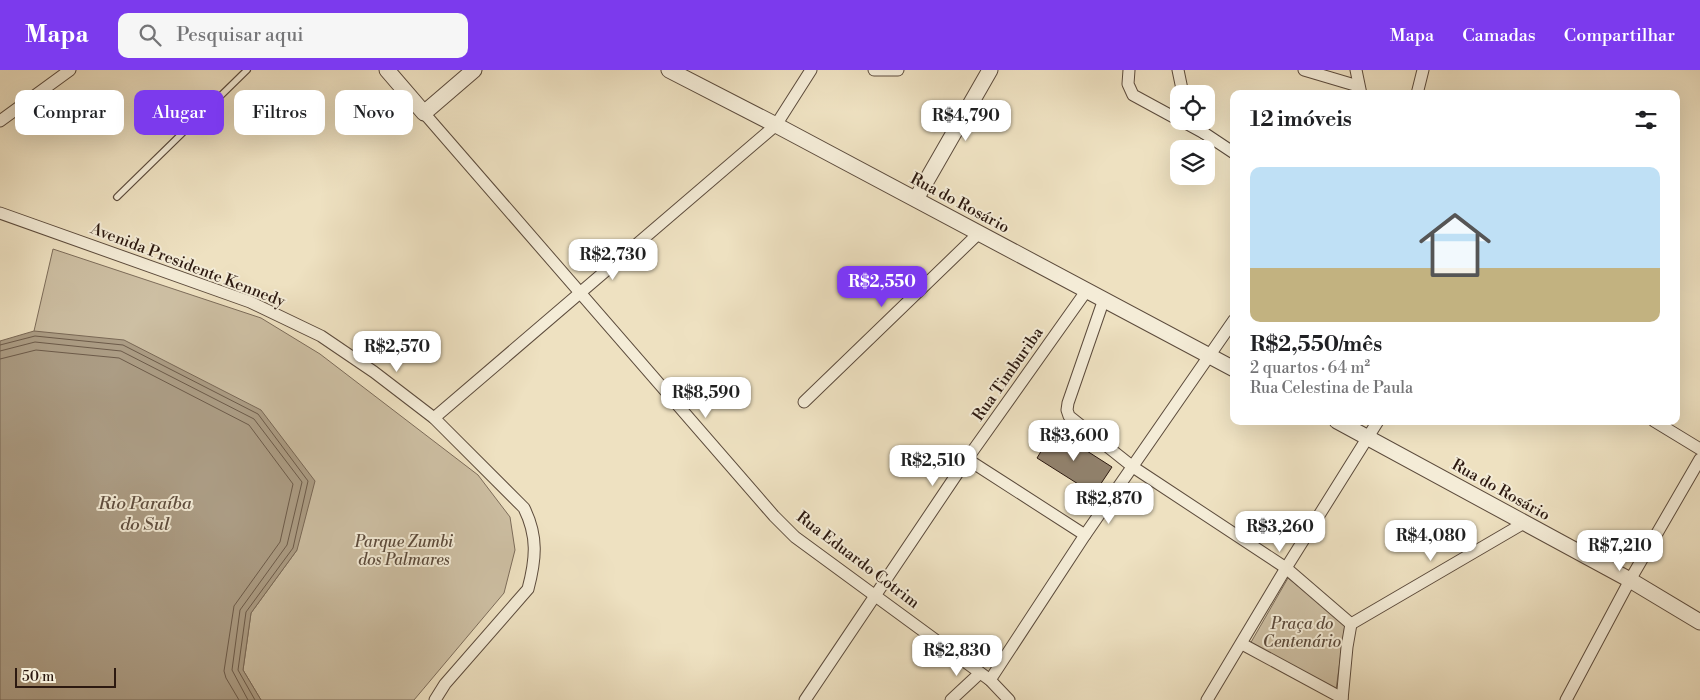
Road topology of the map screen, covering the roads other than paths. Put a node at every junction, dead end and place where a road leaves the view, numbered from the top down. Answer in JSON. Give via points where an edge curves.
{"nodes":[{"id":1,"x":70,"y":70,"type":"edge"},
{"id":2,"x":247,"y":70,"type":"edge"},
{"id":3,"x":387,"y":70,"type":"edge"},
{"id":4,"x":474,"y":70,"type":"edge"},
{"id":5,"x":669,"y":70,"type":"edge"},
{"id":6,"x":811,"y":70,"type":"edge"},
{"id":7,"x":874,"y":70,"type":"edge"},
{"id":8,"x":898,"y":70,"type":"edge"},
{"id":9,"x":990,"y":70,"type":"edge"},
{"id":10,"x":1129,"y":70,"type":"edge"},
{"id":11,"x":1178,"y":70,"type":"edge"},
{"id":12,"x":1304,"y":70,"type":"edge"},
{"id":13,"x":1356,"y":70,"type":"edge"},
{"id":14,"x":1423,"y":70,"type":"edge"},
{"id":15,"x":1181,"y":85,"type":"edge"},
{"id":16,"x":1359,"y":90,"type":"edge"},
{"id":17,"x":1418,"y":90,"type":"edge"},
{"id":18,"x":424,"y":114,"type":"junction"},
{"id":19,"x":1170,"y":115,"type":"edge"},
{"id":20,"x":0,"y":121,"type":"edge"},
{"id":21,"x":776,"y":125,"type":"junction"},
{"id":22,"x":1198,"y":130,"type":"edge"},
{"id":23,"x":1202,"y":130,"type":"edge"},
{"id":24,"x":1204,"y":133,"type":"junction"},
{"id":25,"x":1230,"y":150,"type":"edge"},
{"id":26,"x":117,"y":196,"type":"dead end"},
{"id":27,"x":916,"y":199,"type":"junction"},
{"id":28,"x":0,"y":213,"type":"edge"},
{"id":29,"x":979,"y":233,"type":"junction"},
{"id":30,"x":1087,"y":290,"type":"junction"},
{"id":31,"x":579,"y":293,"type":"junction"},
{"id":32,"x":1104,"y":299,"type":"junction"},
{"id":33,"x":1230,"y":326,"type":"edge"},
{"id":34,"x":1209,"y":357,"type":"junction"},
{"id":35,"x":1230,"y":367,"type":"edge"},
{"id":36,"x":804,"y":402,"type":"dead end"},
{"id":37,"x":434,"y":418,"type":"junction"},
{"id":38,"x":1345,"y":425,"type":"edge"},
{"id":39,"x":1376,"y":425,"type":"edge"},
{"id":40,"x":1661,"y":425,"type":"edge"},
{"id":41,"x":1368,"y":437,"type":"junction"},
{"id":42,"x":1700,"y":449,"type":"edge"},
{"id":43,"x":967,"y":459,"type":"junction"},
{"id":44,"x":1700,"y":459,"type":"edge"},
{"id":45,"x":1133,"y":467,"type":"junction"},
{"id":46,"x":1524,"y":523,"type":"junction"},
{"id":47,"x":1085,"y":534,"type":"junction"},
{"id":48,"x":1286,"y":568,"type":"junction"},
{"id":49,"x":1630,"y":580,"type":"junction"},
{"id":50,"x":874,"y":597,"type":"junction"},
{"id":51,"x":1700,"y":622,"type":"edge"},
{"id":52,"x":1351,"y":624,"type":"junction"},
{"id":53,"x":1242,"y":644,"type":"junction"},
{"id":54,"x":980,"y":673,"type":"junction"},
{"id":55,"x":990,"y":680,"type":"junction"},
{"id":56,"x":1342,"y":699,"type":"edge"},
{"id":57,"x":435,"y":700,"type":"edge"},
{"id":58,"x":805,"y":700,"type":"edge"},
{"id":59,"x":951,"y":700,"type":"edge"},
{"id":60,"x":1009,"y":700,"type":"edge"},
{"id":61,"x":1207,"y":700,"type":"edge"},
{"id":62,"x":1566,"y":700,"type":"edge"}],
"edges":[{"from":1,"to":20,"type":"street"},
{"from":2,"to":26,"type":"lane"},
{"from":3,"to":18,"type":"street","name":"Rua Eduardo Cotrim"},
{"from":4,"to":18,"type":"street"},
{"from":5,"to":21,"type":"street","name":"Rua do Rosário"},
{"from":6,"to":21,"type":"street"},
{"from":7,"to":8,"type":"street"},
{"from":9,"to":27,"type":"street"},
{"from":10,"to":19,"type":"street","via":[[1128,84],[1133,95]]},
{"from":11,"to":15,"type":"street"},
{"from":12,"to":16,"type":"street"},
{"from":13,"to":16,"type":"street"},
{"from":14,"to":17,"type":"street"},
{"from":18,"to":31,"type":"street","name":"Rua Eduardo Cotrim"},
{"from":21,"to":27,"type":"street","name":"Rua do Rosário"},
{"from":21,"to":31,"type":"street"},
{"from":22,"to":24,"type":"street"},
{"from":23,"to":24,"type":"street"},
{"from":24,"to":25,"type":"street"},
{"from":27,"to":29,"type":"street","name":"Rua do Rosário"},
{"from":28,"to":37,"type":"street","name":"Avenida Presidente Kennedy","via":[[250,302],[321,336]]},
{"from":29,"to":30,"type":"street","name":"Rua do Rosário"},
{"from":29,"to":36,"type":"street"},
{"from":30,"to":32,"type":"street","name":"Rua do Rosário"},
{"from":30,"to":43,"type":"street","name":"Rua Timburiba"},
{"from":31,"to":37,"type":"street"},
{"from":31,"to":50,"type":"street","name":"Rua Eduardo Cotrim","via":[[774,516],[795,537]]},
{"from":32,"to":34,"type":"street","name":"Rua do Rosário"},
{"from":32,"to":45,"type":"street","via":[[1067,410],[1076,422]]},
{"from":33,"to":34,"type":"street"},
{"from":34,"to":35,"type":"street","name":"Rua do Rosário"},
{"from":34,"to":45,"type":"street"},
{"from":37,"to":57,"type":"street","name":"Avenida Presidente Kennedy","via":[[524,508],[532,524],[535,542],[528,589],[445,684]]},
{"from":38,"to":41,"type":"street","name":"Rua do Rosário"},
{"from":39,"to":41,"type":"street"},
{"from":40,"to":42,"type":"street"},
{"from":41,"to":46,"type":"street","name":"Rua do Rosário"},
{"from":41,"to":48,"type":"street"},
{"from":43,"to":47,"type":"street"},
{"from":43,"to":50,"type":"street","name":"Rua Timburiba"},
{"from":44,"to":49,"type":"street"},
{"from":45,"to":47,"type":"street"},
{"from":45,"to":48,"type":"street"},
{"from":46,"to":49,"type":"street","name":"Rua do Rosário"},
{"from":46,"to":52,"type":"street"},
{"from":47,"to":55,"type":"street"},
{"from":48,"to":52,"type":"street"},
{"from":48,"to":53,"type":"street"},
{"from":49,"to":51,"type":"street","name":"Rua do Rosário"},
{"from":49,"to":62,"type":"street"},
{"from":50,"to":54,"type":"street","name":"Rua Eduardo Cotrim"},
{"from":50,"to":58,"type":"street","name":"Rua Timburiba"},
{"from":52,"to":56,"type":"street"},
{"from":53,"to":56,"type":"street"},
{"from":53,"to":61,"type":"street"},
{"from":54,"to":55,"type":"street","name":"Rua Eduardo Cotrim"},
{"from":54,"to":59,"type":"street"},
{"from":55,"to":60,"type":"street","name":"Rua Eduardo Cotrim"}]}
